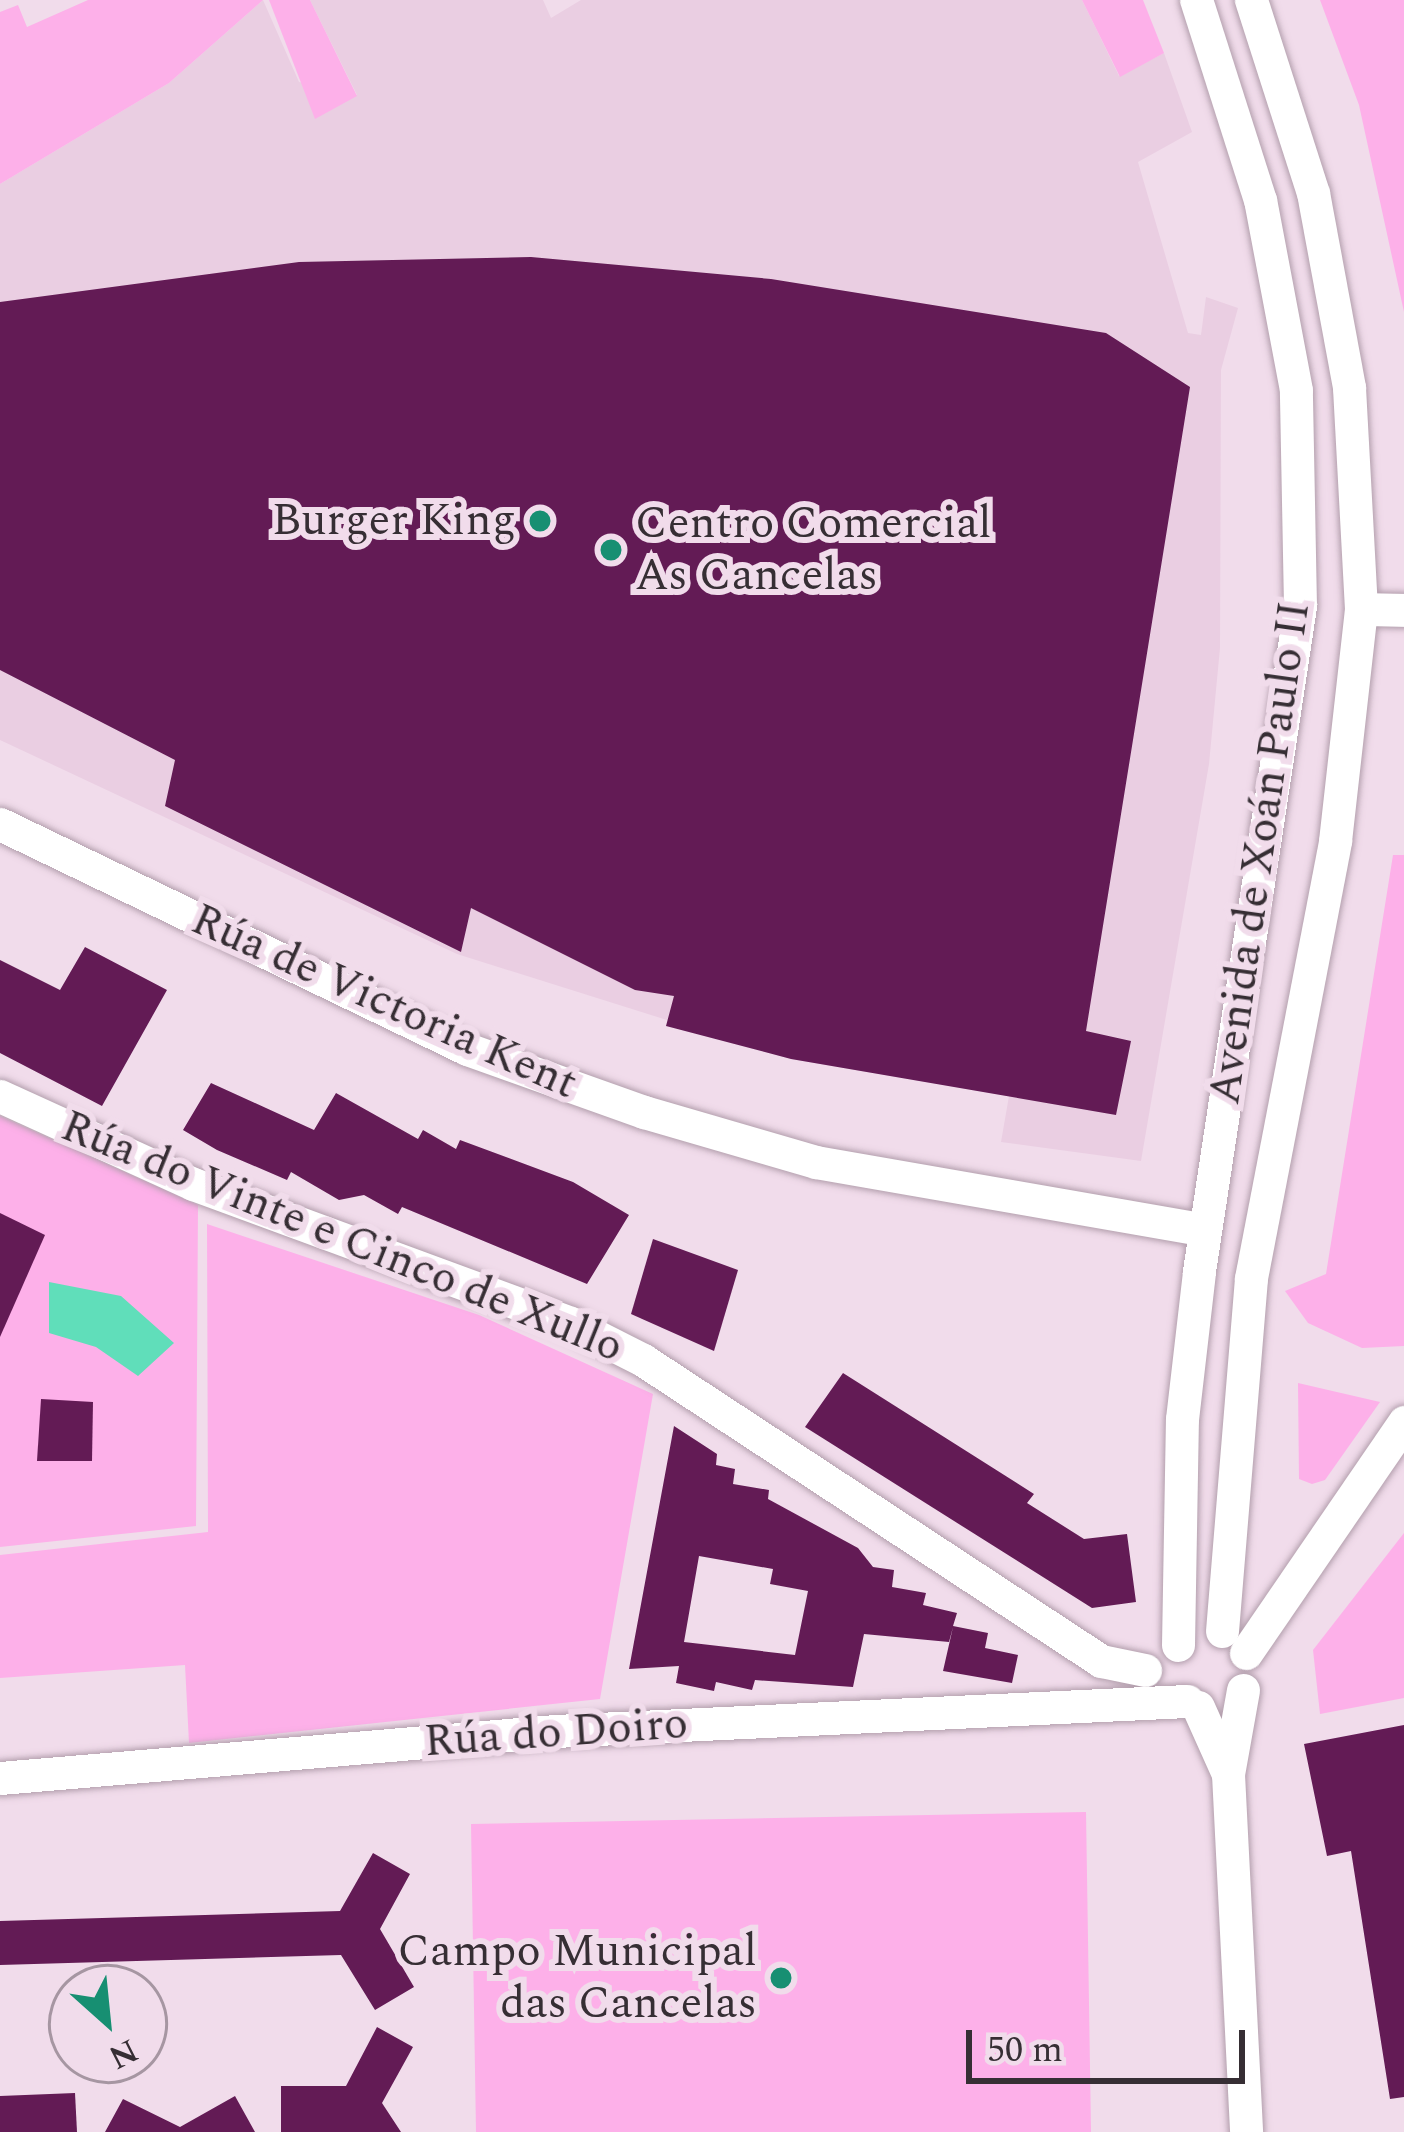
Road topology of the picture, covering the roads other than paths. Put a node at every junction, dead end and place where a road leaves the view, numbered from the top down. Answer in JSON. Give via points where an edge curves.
{"nodes":[{"id":1,"x":1196,"y":0,"type":"edge"},
{"id":2,"x":1251,"y":0,"type":"edge"},
{"id":3,"x":1361,"y":609,"type":"junction"},
{"id":4,"x":1404,"y":610,"type":"edge"},
{"id":5,"x":0,"y":824,"type":"edge"},
{"id":6,"x":0,"y":1096,"type":"edge"},
{"id":7,"x":1204,"y":1230,"type":"junction"},
{"id":8,"x":1404,"y":1422,"type":"edge"},
{"id":9,"x":1231,"y":1639,"type":"junction"},
{"id":10,"x":1165,"y":1657,"type":"junction"},
{"id":11,"x":1101,"y":1661,"type":"junction"},
{"id":12,"x":1243,"y":1690,"type":"junction"},
{"id":13,"x":1114,"y":1702,"type":"junction"},
{"id":14,"x":1192,"y":1704,"type":"junction"},
{"id":15,"x":1228,"y":1774,"type":"junction"},
{"id":16,"x":0,"y":1778,"type":"edge"},
{"id":17,"x":1246,"y":2132,"type":"edge"}],
"edges":[{"from":1,"to":7,"type":"street","name":"Avenida de Xoán Paulo II","via":[[1260,200],[1296,390],[1300,606]]},
{"from":2,"to":3,"type":"street","name":"Avenida de Xoán Paulo II","via":[[1313,193],[1349,387]]},
{"from":3,"to":4,"type":"street"},
{"from":3,"to":9,"type":"street","name":"Avenida de Xoán Paulo II","via":[[1335,841],[1251,1278]]},
{"from":5,"to":7,"type":"street","name":"Rúa de Victoria Kent","via":[[467,1049],[644,1112],[815,1162]]},
{"from":6,"to":11,"type":"street","name":"Rúa do Vinte e Cinco de Xullo","via":[[193,1184],[415,1258],[644,1360]]},
{"from":7,"to":10,"type":"street","name":"Avenida de Xoán Paulo II"},
{"from":8,"to":9,"type":"street","via":[[1301,1569]]},
{"from":9,"to":10,"type":"street","via":[[1198,1631]]},
{"from":9,"to":12,"type":"street"},
{"from":10,"to":11,"type":"street","name":"Rúa do Vinte e Cinco de Xullo"},
{"from":10,"to":13,"type":"street"},
{"from":10,"to":14,"type":"street","via":[[1172,1682]]},
{"from":11,"to":13,"type":"street"},
{"from":12,"to":14,"type":"street","via":[[1223,1706]]},
{"from":12,"to":15,"type":"street"},
{"from":13,"to":14,"type":"street","name":"Rúa do Doiro"},
{"from":13,"to":16,"type":"street","name":"Rúa do Doiro","via":[[555,1731]]},
{"from":14,"to":15,"type":"street"},
{"from":15,"to":17,"type":"street"}]}
